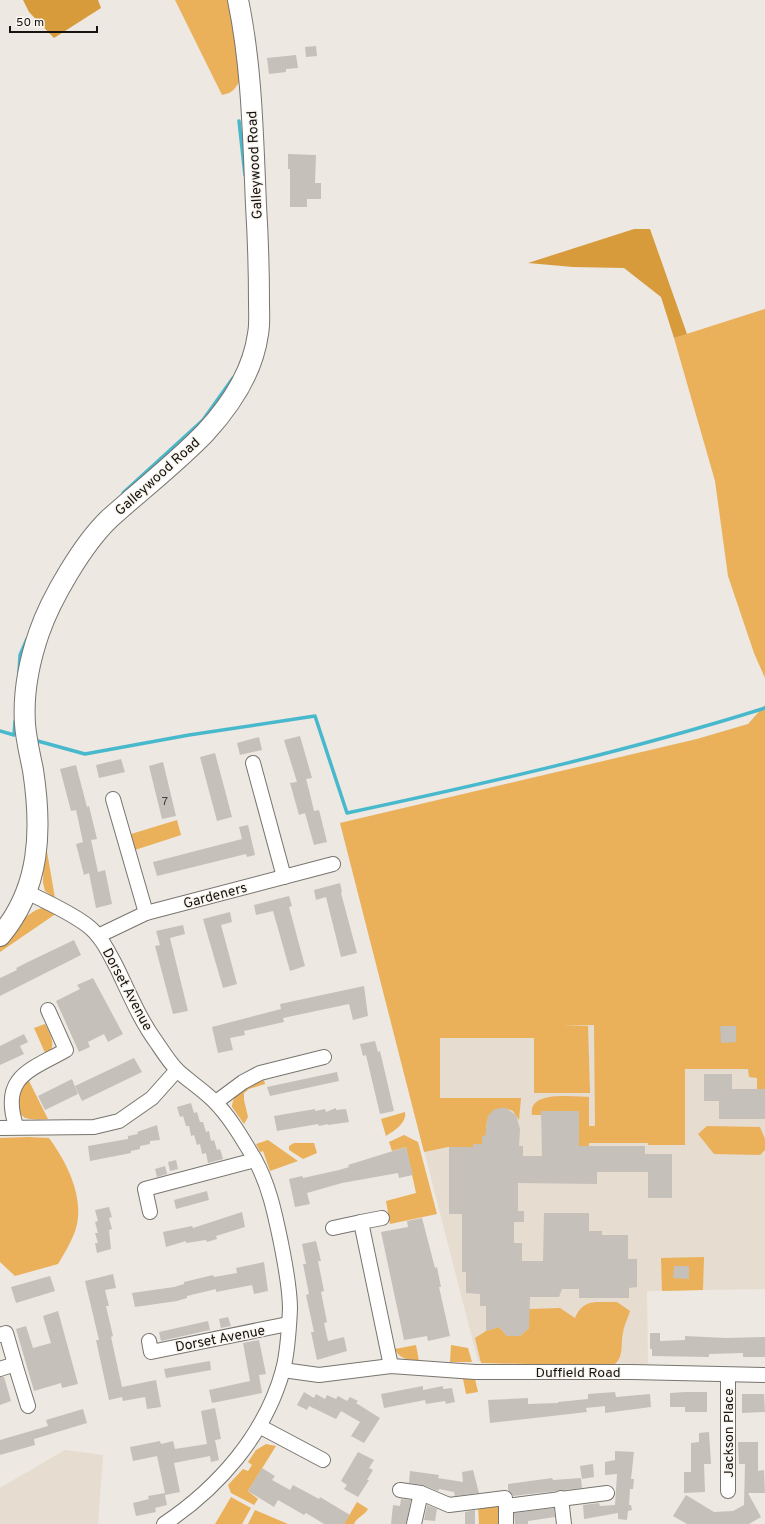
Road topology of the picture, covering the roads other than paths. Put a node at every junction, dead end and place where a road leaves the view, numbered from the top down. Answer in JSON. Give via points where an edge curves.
{"nodes":[{"id":1,"x":238,"y":0,"type":"edge"},
{"id":2,"x":253,"y":763,"type":"dead end"},
{"id":3,"x":114,"y":799,"type":"dead end"},
{"id":4,"x":333,"y":864,"type":"dead end"},
{"id":5,"x":284,"y":877,"type":"junction"},
{"id":6,"x":27,"y":892,"type":"junction"},
{"id":7,"x":146,"y":913,"type":"junction"},
{"id":8,"x":0,"y":936,"type":"edge"},
{"id":9,"x":98,"y":936,"type":"junction"},
{"id":10,"x":48,"y":1010,"type":"dead end"},
{"id":11,"x":324,"y":1057,"type":"dead end"},
{"id":12,"x":177,"y":1070,"type":"junction"},
{"id":13,"x":216,"y":1102,"type":"junction"},
{"id":14,"x":16,"y":1126,"type":"junction"},
{"id":15,"x":0,"y":1128,"type":"edge"},
{"id":16,"x":256,"y":1160,"type":"junction"},
{"id":17,"x":150,"y":1212,"type":"dead end"},
{"id":18,"x":382,"y":1218,"type":"dead end"},
{"id":19,"x":361,"y":1222,"type":"junction"},
{"id":20,"x":333,"y":1228,"type":"dead end"},
{"id":21,"x":288,"y":1324,"type":"junction"},
{"id":22,"x":0,"y":1335,"type":"edge"},
{"id":23,"x":151,"y":1352,"type":"dead end"},
{"id":24,"x":15,"y":1364,"type":"junction"},
{"id":25,"x":391,"y":1366,"type":"junction"},
{"id":26,"x":0,"y":1369,"type":"edge"},
{"id":27,"x":283,"y":1370,"type":"junction"},
{"id":28,"x":728,"y":1375,"type":"junction"},
{"id":29,"x":765,"y":1375,"type":"edge"},
{"id":30,"x":28,"y":1406,"type":"dead end"},
{"id":31,"x":259,"y":1426,"type":"junction"},
{"id":32,"x":323,"y":1460,"type":"dead end"},
{"id":33,"x":400,"y":1490,"type":"dead end"},
{"id":34,"x":728,"y":1491,"type":"dead end"},
{"id":35,"x":421,"y":1493,"type":"junction"},
{"id":36,"x":607,"y":1493,"type":"dead end"},
{"id":37,"x":561,"y":1498,"type":"junction"},
{"id":38,"x":506,"y":1506,"type":"junction"},
{"id":39,"x":164,"y":1524,"type":"edge"},
{"id":40,"x":414,"y":1524,"type":"edge"},
{"id":41,"x":506,"y":1524,"type":"edge"},
{"id":42,"x":564,"y":1524,"type":"edge"}],
"edges":[{"from":1,"to":6,"type":"street","name":"Galleywood Road","via":[[250,94],[259,264],[258,334],[250,367],[231,399],[206,432],[108,521],[78,558],[40,631],[27,677],[25,723],[39,819],[37,848]]},
{"from":2,"to":5,"type":"street"},
{"from":3,"to":7,"type":"street"},
{"from":4,"to":5,"type":"street","name":"Gardeners"},
{"from":5,"to":7,"type":"street","name":"Gardeners"},
{"from":6,"to":8,"type":"street","name":"Galleywood Road"},
{"from":6,"to":9,"type":"street","name":"Dorset Avenue","via":[[66,912],[90,927]]},
{"from":7,"to":9,"type":"street","name":"Gardeners"},
{"from":9,"to":12,"type":"street","name":"Dorset Avenue","via":[[107,948],[145,1025]]},
{"from":10,"to":14,"type":"street","via":[[66,1050],[20,1076],[10,1092],[9,1110]]},
{"from":11,"to":13,"type":"street","via":[[260,1073]]},
{"from":12,"to":13,"type":"street","name":"Dorset Avenue"},
{"from":12,"to":14,"type":"street","via":[[152,1098],[120,1121],[94,1127]]},
{"from":13,"to":16,"type":"street","name":"Dorset Avenue"},
{"from":14,"to":15,"type":"street"},
{"from":16,"to":17,"type":"street","via":[[145,1189]]},
{"from":16,"to":21,"type":"street","name":"Dorset Avenue","via":[[278,1224],[290,1307]]},
{"from":18,"to":19,"type":"street"},
{"from":19,"to":20,"type":"street"},
{"from":19,"to":25,"type":"street"},
{"from":21,"to":23,"type":"street","name":"Dorset Avenue"},
{"from":21,"to":27,"type":"street","name":"Dorset Avenue"},
{"from":22,"to":24,"type":"street","via":[[6,1333]]},
{"from":24,"to":26,"type":"street"},
{"from":24,"to":30,"type":"street"},
{"from":25,"to":27,"type":"street","name":"Duffield Road","via":[[320,1375]]},
{"from":25,"to":28,"type":"street","name":"Duffield Road","via":[[475,1372]]},
{"from":27,"to":31,"type":"street","name":"Dorset Avenue"},
{"from":28,"to":29,"type":"street","name":"Duffield Road"},
{"from":28,"to":34,"type":"street","name":"Jackson Place"},
{"from":31,"to":32,"type":"street"},
{"from":31,"to":39,"type":"street","name":"Dorset Avenue","via":[[217,1482]]},
{"from":33,"to":35,"type":"street"},
{"from":35,"to":38,"type":"street","via":[[449,1505],[505,1498]]},
{"from":35,"to":40,"type":"street"},
{"from":36,"to":37,"type":"street"},
{"from":37,"to":38,"type":"street"},
{"from":37,"to":42,"type":"street"},
{"from":38,"to":41,"type":"street"}]}
